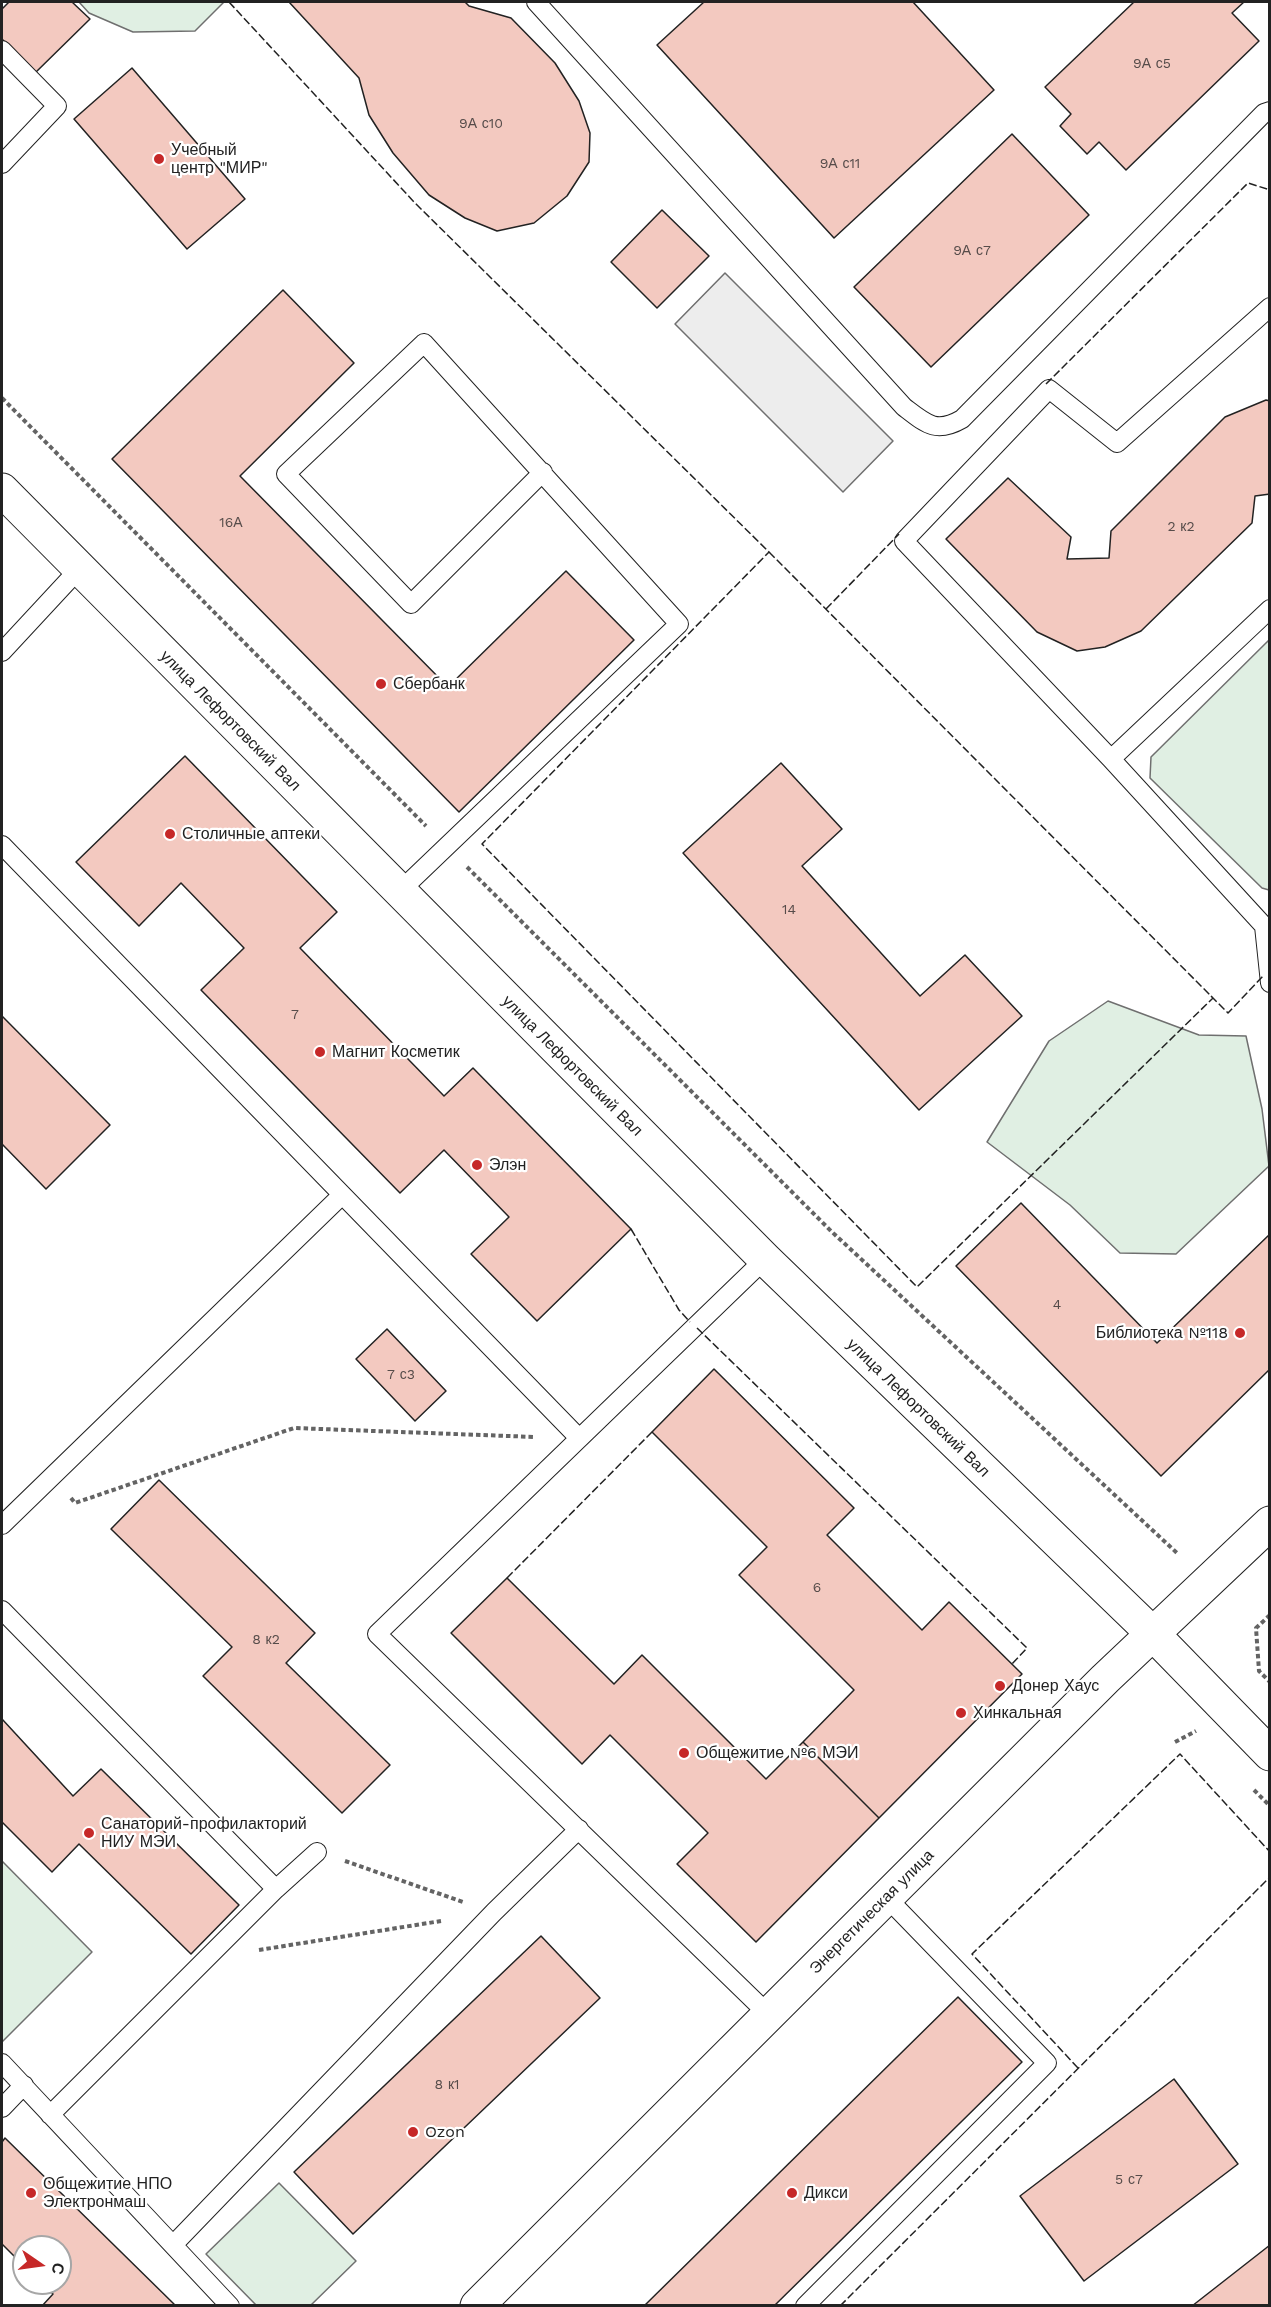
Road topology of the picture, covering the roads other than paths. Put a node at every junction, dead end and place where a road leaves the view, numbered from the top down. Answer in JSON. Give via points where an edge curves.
{"nodes":[{"id":1,"x":536,"y":2,"type":"edge"},
{"id":2,"x":2,"y":50,"type":"edge"},
{"id":3,"x":1269,"y":111,"type":"edge"},
{"id":4,"x":2,"y":164,"type":"edge"},
{"id":5,"x":1269,"y":307,"type":"edge"},
{"id":6,"x":543,"y":472,"type":"junction"},
{"id":7,"x":2,"y":490,"type":"edge"},
{"id":8,"x":79,"y":569,"type":"junction"},
{"id":9,"x":1269,"y":609,"type":"edge"},
{"id":10,"x":2,"y":652,"type":"edge"},
{"id":11,"x":1111,"y":759,"type":"junction"},
{"id":12,"x":2,"y":845,"type":"edge"},
{"id":13,"x":399,"y":892,"type":"junction"},
{"id":14,"x":1269,"y":983,"type":"edge"},
{"id":15,"x":342,"y":1195,"type":"junction"},
{"id":16,"x":765,"y":1259,"type":"junction"},
{"id":17,"x":579,"y":1438,"type":"junction"},
{"id":18,"x":1269,"y":1522,"type":"edge"},
{"id":19,"x":2,"y":1525,"type":"edge"},
{"id":20,"x":2,"y":1610,"type":"edge"},
{"id":21,"x":1152,"y":1633,"type":"junction"},
{"id":22,"x":1269,"y":1754,"type":"edge"},
{"id":23,"x":579,"y":1829,"type":"junction"},
{"id":24,"x":316,"y":1851,"type":"road end"},
{"id":25,"x":276,"y":1889,"type":"junction"},
{"id":26,"x":887,"y":1898,"type":"junction"},
{"id":27,"x":769,"y":2015,"type":"junction"},
{"id":28,"x":2,"y":2063,"type":"edge"},
{"id":29,"x":24,"y":2085,"type":"junction"},
{"id":30,"x":2,"y":2108,"type":"edge"},
{"id":31,"x":50,"y":2115,"type":"junction"},
{"id":32,"x":173,"y":2246,"type":"junction"},
{"id":33,"x":230,"y":2306,"type":"edge"},
{"id":34,"x":477,"y":2306,"type":"edge"},
{"id":35,"x":805,"y":2306,"type":"edge"}],
"edges":[{"from":1,"to":3,"type":"lane","via":[[904,407],[928,425],[947,428],[962,419]]},
{"from":2,"to":4,"type":"lane","via":[[57,106]]},
{"from":5,"to":11,"type":"lane","via":[[1117,443],[1049,390],[904,541]]},
{"from":6,"to":6,"type":"lane","via":[[411,604],[286,474],[424,343]]},
{"from":6,"to":13,"type":"lane","via":[[679,624]]},
{"from":7,"to":8,"type":"street","name":"улица Лефортовский Вал"},
{"from":8,"to":10,"type":"lane"},
{"from":8,"to":13,"type":"street","name":"улица Лефортовский Вал"},
{"from":9,"to":11,"type":"lane"},
{"from":11,"to":14,"type":"lane","via":[[1264,926]]},
{"from":12,"to":15,"type":"lane"},
{"from":13,"to":16,"type":"street","name":"улица Лефортовский Вал"},
{"from":15,"to":17,"type":"lane"},
{"from":15,"to":19,"type":"lane"},
{"from":16,"to":17,"type":"lane"},
{"from":16,"to":21,"type":"street","name":"улица Лефортовский Вал"},
{"from":17,"to":23,"type":"lane","via":[[377,1634]]},
{"from":18,"to":21,"type":"street","name":"Энергетическая улица"},
{"from":20,"to":25,"type":"lane"},
{"from":21,"to":22,"type":"street","name":"улица Лефортовский Вал"},
{"from":21,"to":26,"type":"street","name":"Энергетическая улица"},
{"from":23,"to":27,"type":"lane"},
{"from":23,"to":32,"type":"lane","via":[[494,1912]]},
{"from":24,"to":25,"type":"lane"},
{"from":25,"to":31,"type":"lane"},
{"from":26,"to":27,"type":"street","name":"Энергетическая улица"},
{"from":26,"to":35,"type":"lane","via":[[1047,2063]]},
{"from":27,"to":34,"type":"street","name":"Энергетическая улица"},
{"from":28,"to":29,"type":"lane"},
{"from":29,"to":30,"type":"lane"},
{"from":29,"to":31,"type":"lane"},
{"from":31,"to":32,"type":"lane"},
{"from":32,"to":33,"type":"lane"}]}
